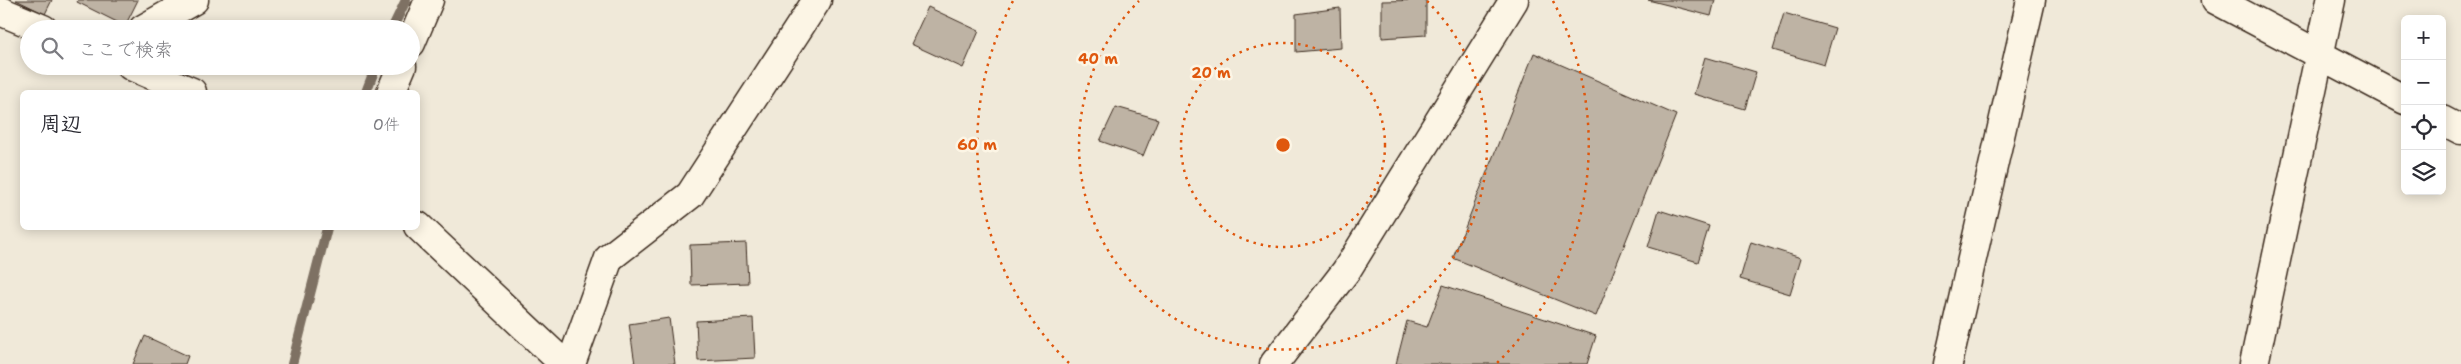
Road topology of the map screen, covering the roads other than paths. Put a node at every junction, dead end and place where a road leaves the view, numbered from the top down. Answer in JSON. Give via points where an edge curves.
{"nodes":[{"id":1,"x":194,"y":0,"type":"edge"},
{"id":2,"x":429,"y":0,"type":"edge"},
{"id":3,"x":816,"y":0,"type":"edge"},
{"id":4,"x":1514,"y":0,"type":"edge"},
{"id":5,"x":2030,"y":0,"type":"edge"},
{"id":6,"x":2216,"y":0,"type":"edge"},
{"id":7,"x":2331,"y":0,"type":"edge"},
{"id":8,"x":0,"y":11,"type":"edge"},
{"id":9,"x":21,"y":20,"type":"edge"},
{"id":10,"x":159,"y":20,"type":"edge"},
{"id":11,"x":420,"y":22,"type":"edge"},
{"id":12,"x":2320,"y":53,"type":"junction"},
{"id":13,"x":152,"y":75,"type":"edge"},
{"id":14,"x":398,"y":75,"type":"edge"},
{"id":15,"x":187,"y":90,"type":"edge"},
{"id":16,"x":392,"y":90,"type":"edge"},
{"id":17,"x":2401,"y":98,"type":"edge"},
{"id":18,"x":2446,"y":122,"type":"edge"},
{"id":19,"x":2461,"y":130,"type":"edge"},
{"id":20,"x":420,"y":228,"type":"edge"},
{"id":21,"x":564,"y":364,"type":"edge"},
{"id":22,"x":571,"y":364,"type":"edge"},
{"id":23,"x":1274,"y":364,"type":"edge"},
{"id":24,"x":1948,"y":364,"type":"edge"},
{"id":25,"x":2254,"y":364,"type":"edge"}],
"edges":[{"from":1,"to":10,"type":"street"},
{"from":2,"to":11,"type":"street"},
{"from":3,"to":22,"type":"street","via":[[690,195],[609,258]]},
{"from":4,"to":23,"type":"street","via":[[1346,271]]},
{"from":5,"to":24,"type":"street"},
{"from":6,"to":12,"type":"street"},
{"from":7,"to":12,"type":"street"},
{"from":8,"to":9,"type":"street"},
{"from":12,"to":17,"type":"street"},
{"from":12,"to":25,"type":"street"},
{"from":13,"to":15,"type":"street"},
{"from":14,"to":16,"type":"street"},
{"from":18,"to":19,"type":"street"},
{"from":20,"to":21,"type":"street"}]}
